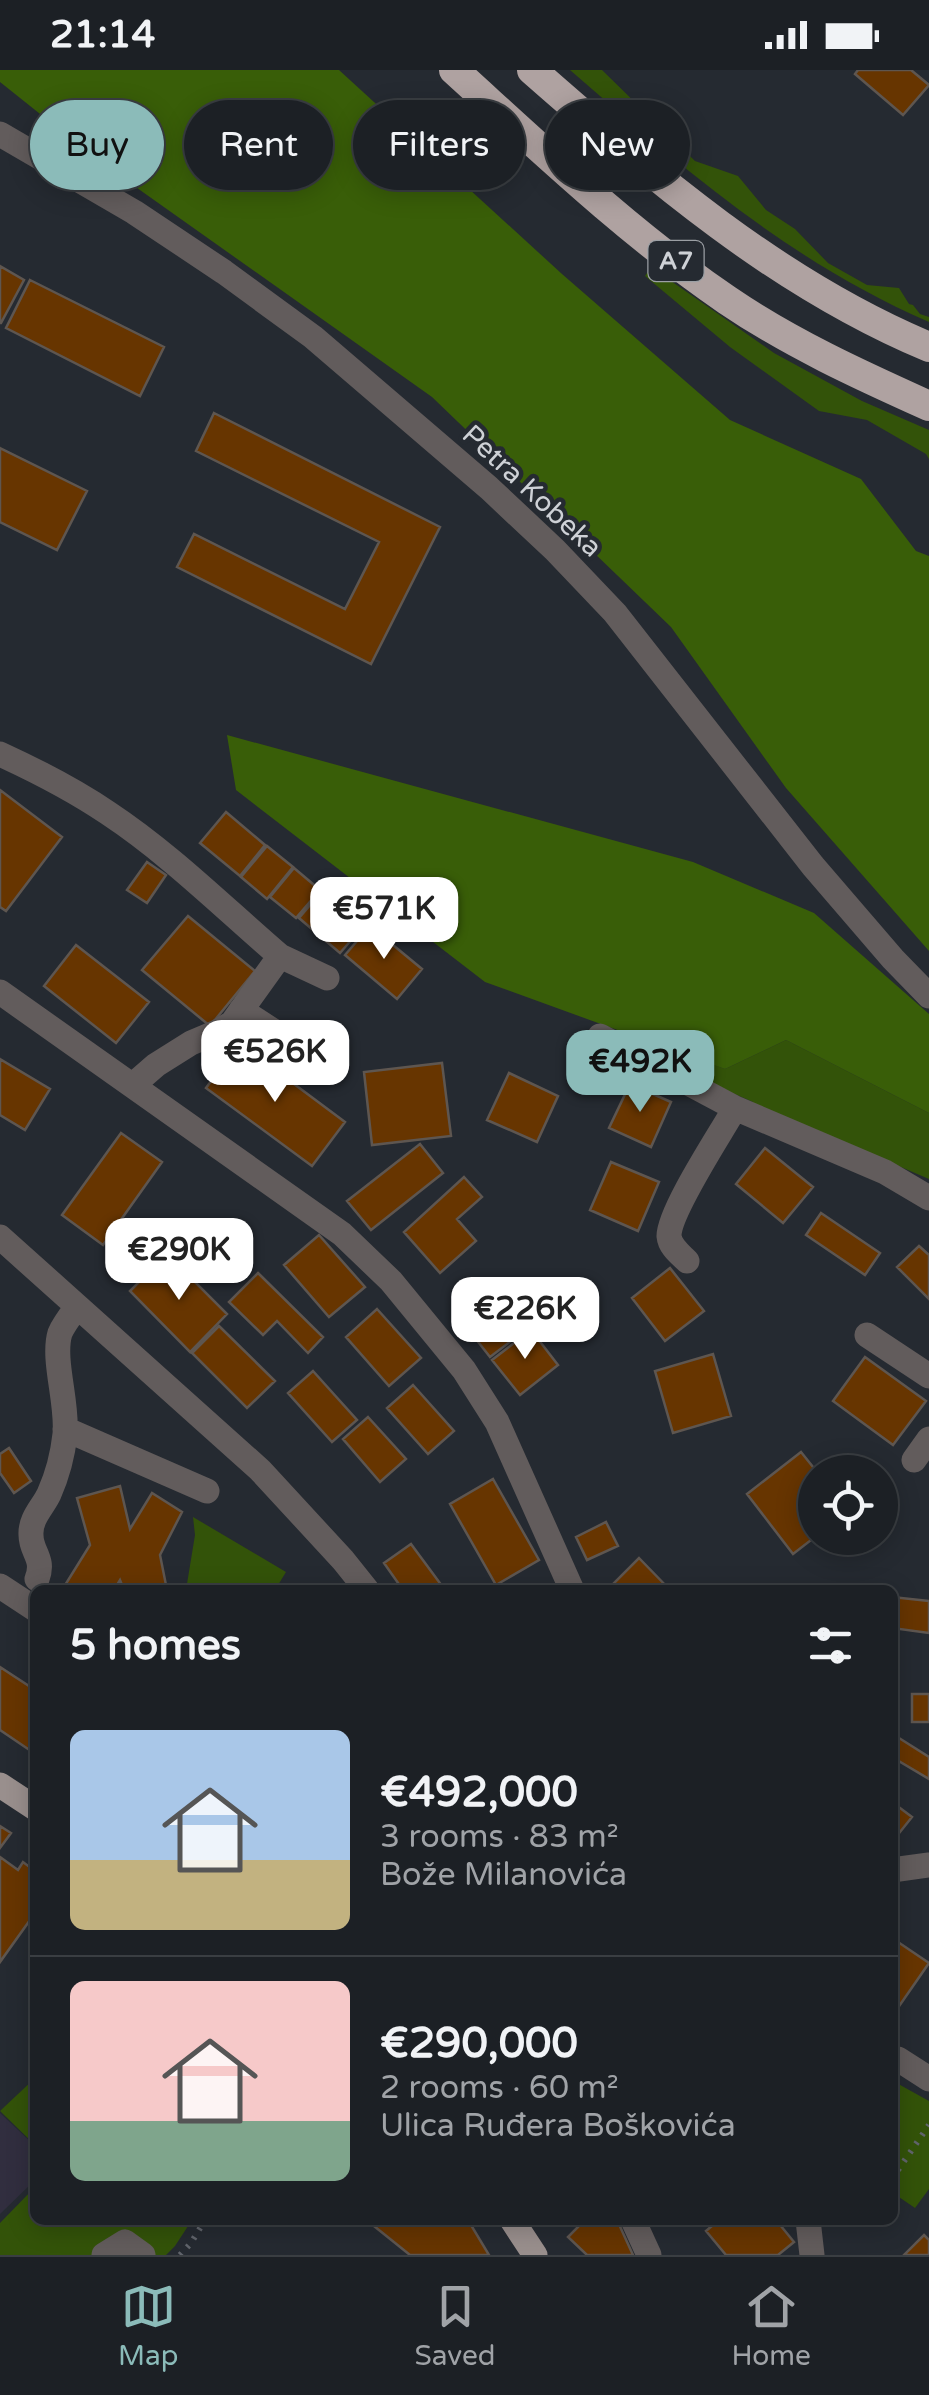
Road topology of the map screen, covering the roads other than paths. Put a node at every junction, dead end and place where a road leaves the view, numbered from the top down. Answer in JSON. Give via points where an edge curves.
{"nodes":[{"id":1,"x":454,"y":70,"type":"edge"},
{"id":2,"x":532,"y":70,"type":"edge"},
{"id":3,"x":0,"y":134,"type":"edge"},
{"id":4,"x":929,"y":347,"type":"edge"},
{"id":5,"x":929,"y":406,"type":"edge"},
{"id":6,"x":0,"y":754,"type":"edge"},
{"id":7,"x":280,"y":956,"type":"junction"},
{"id":8,"x":328,"y":978,"type":"dead end"},
{"id":9,"x":0,"y":992,"type":"edge"},
{"id":10,"x":929,"y":996,"type":"edge"},
{"id":11,"x":241,"y":1010,"type":"junction"},
{"id":12,"x":600,"y":1036,"type":"dead end"},
{"id":13,"x":295,"y":1044,"type":"dead end"},
{"id":14,"x":133,"y":1086,"type":"junction"},
{"id":15,"x":735,"y":1108,"type":"junction"},
{"id":16,"x":929,"y":1198,"type":"edge"},
{"id":17,"x":0,"y":1237,"type":"edge"},
{"id":18,"x":687,"y":1262,"type":"dead end"},
{"id":19,"x":77,"y":1307,"type":"junction"},
{"id":20,"x":867,"y":1335,"type":"dead end"},
{"id":21,"x":929,"y":1376,"type":"edge"},
{"id":22,"x":65,"y":1429,"type":"junction"},
{"id":23,"x":207,"y":1492,"type":"dead end"},
{"id":24,"x":37,"y":1579,"type":"dead end"},
{"id":25,"x":364,"y":1585,"type":"edge"},
{"id":26,"x":570,"y":1585,"type":"edge"},
{"id":27,"x":0,"y":1586,"type":"edge"},
{"id":28,"x":30,"y":1606,"type":"edge"},
{"id":29,"x":0,"y":1785,"type":"edge"},
{"id":30,"x":30,"y":1805,"type":"edge"},
{"id":31,"x":929,"y":1865,"type":"edge"},
{"id":32,"x":898,"y":1869,"type":"edge"},
{"id":33,"x":898,"y":2059,"type":"dead end"},
{"id":34,"x":929,"y":2079,"type":"edge"},
{"id":35,"x":515,"y":2225,"type":"edge"},
{"id":36,"x":635,"y":2225,"type":"edge"},
{"id":37,"x":809,"y":2225,"type":"edge"},
{"id":38,"x":104,"y":2255,"type":"edge"},
{"id":39,"x":142,"y":2255,"type":"edge"},
{"id":40,"x":535,"y":2255,"type":"edge"},
{"id":41,"x":649,"y":2255,"type":"edge"},
{"id":42,"x":812,"y":2255,"type":"edge"}],
"edges":[{"from":1,"to":5,"type":"highway","number":"A7","via":[[575,180],[728,300]]},
{"from":2,"to":4,"type":"highway","number":"A7","via":[[735,238]]},
{"from":3,"to":10,"type":"street","name":"Petra Kobeka","via":[[224,272],[313,337],[489,488],[615,613],[813,866]]},
{"from":6,"to":7,"type":"street","via":[[111,815]]},
{"from":7,"to":8,"type":"street"},
{"from":7,"to":11,"type":"street"},
{"from":9,"to":14,"type":"street"},
{"from":11,"to":13,"type":"street"},
{"from":11,"to":14,"type":"street"},
{"from":12,"to":15,"type":"street"},
{"from":14,"to":26,"type":"street","via":[[342,1234],[391,1280],[498,1422]]},
{"from":15,"to":16,"type":"street","via":[[885,1172]]},
{"from":15,"to":18,"type":"street","via":[[671,1225],[672,1246]]},
{"from":17,"to":19,"type":"street"},
{"from":19,"to":22,"type":"street","via":[[58,1350]]},
{"from":19,"to":25,"type":"street","via":[[260,1470]]},
{"from":20,"to":21,"type":"street"},
{"from":22,"to":23,"type":"street"},
{"from":22,"to":24,"type":"street","via":[[58,1468],[30,1536],[40,1559]]},
{"from":27,"to":28,"type":"street"},
{"from":29,"to":30,"type":"main road"},
{"from":31,"to":32,"type":"street"},
{"from":33,"to":34,"type":"street"},
{"from":35,"to":40,"type":"main road"},
{"from":36,"to":41,"type":"street"},
{"from":37,"to":42,"type":"street"},
{"from":38,"to":39,"type":"street","via":[[125,2242]]}]}
